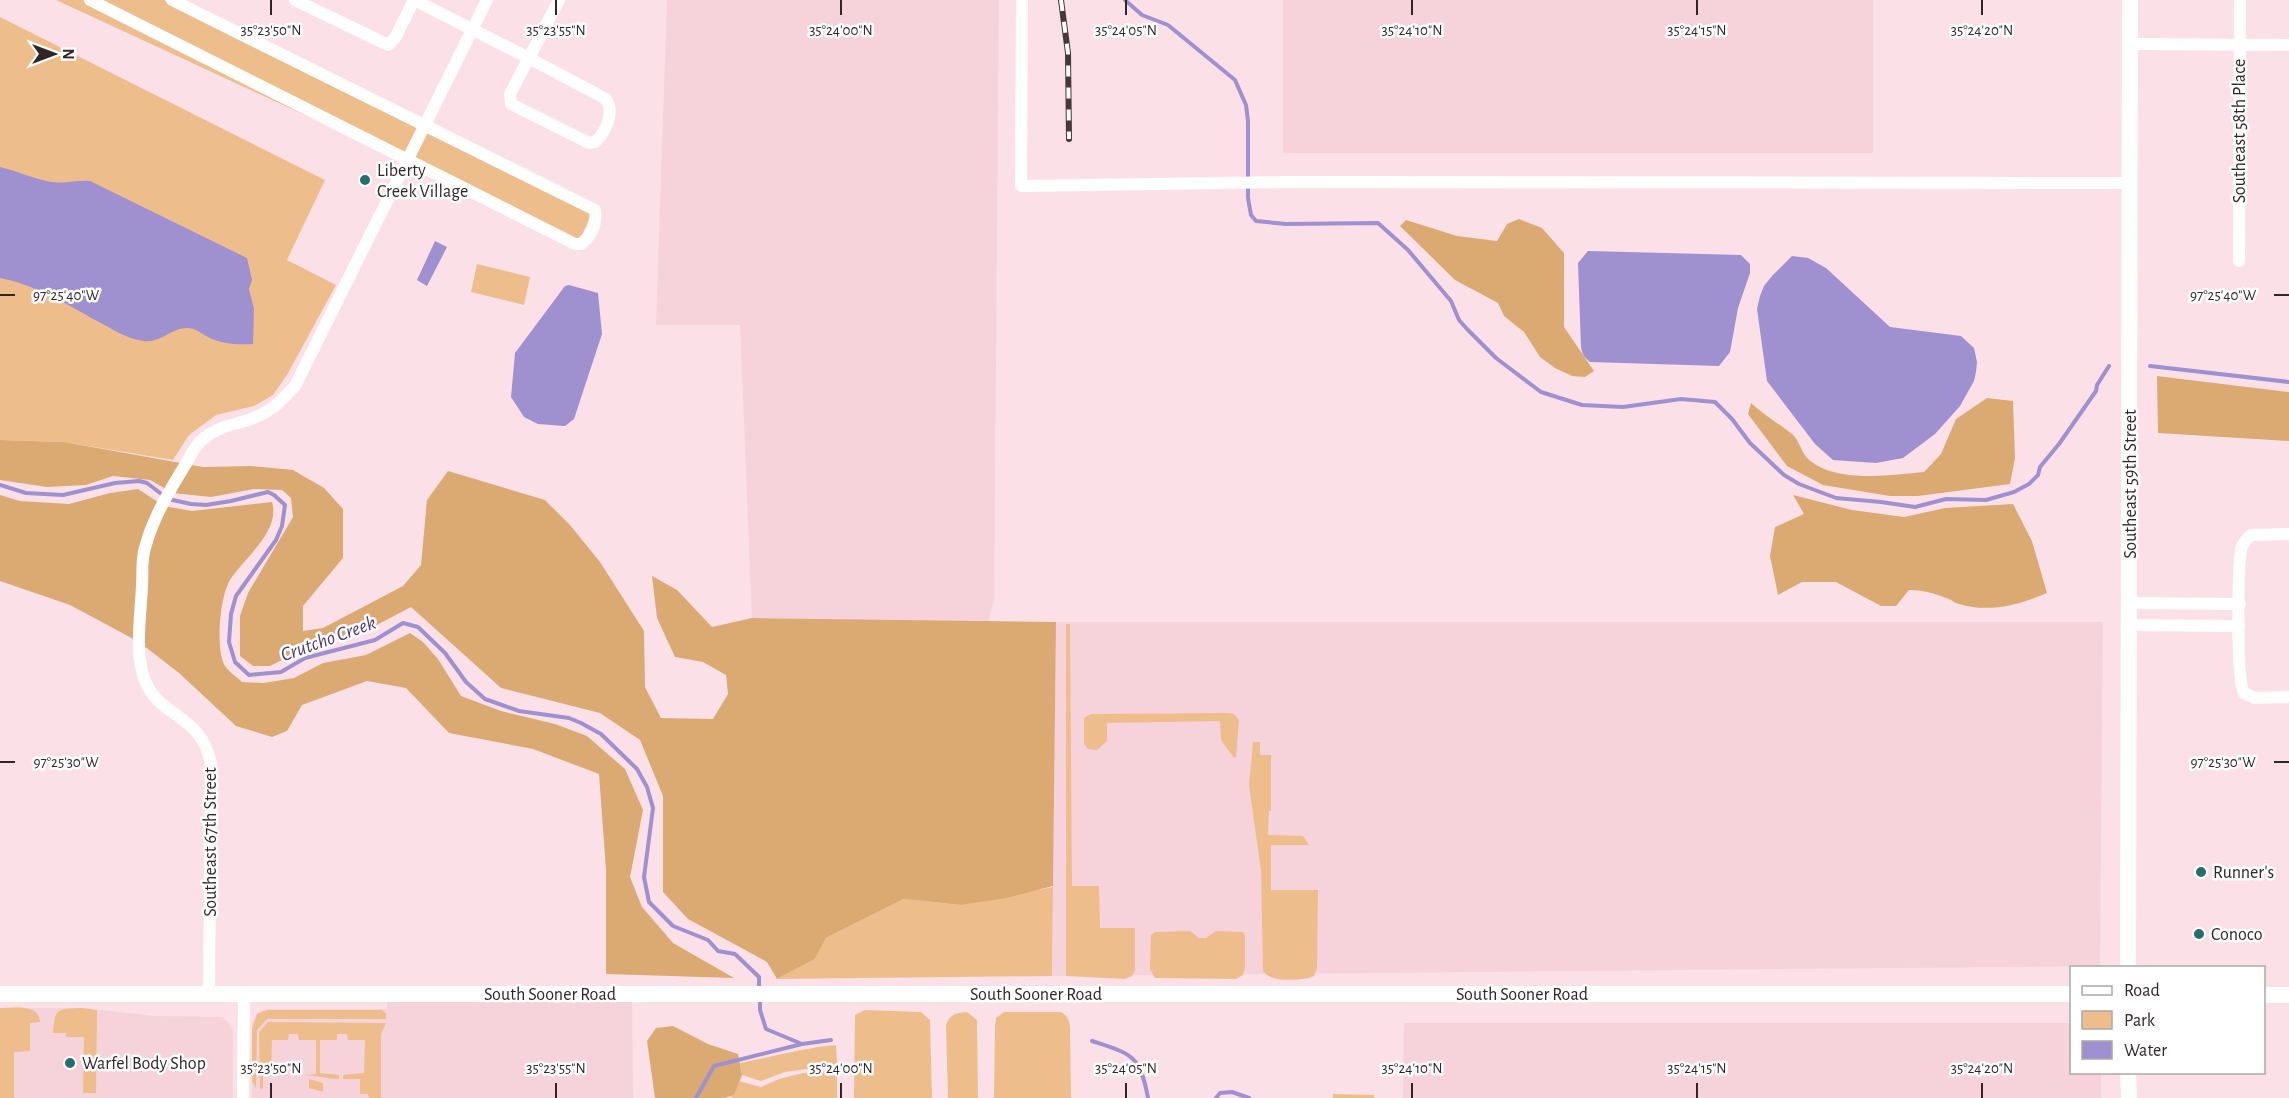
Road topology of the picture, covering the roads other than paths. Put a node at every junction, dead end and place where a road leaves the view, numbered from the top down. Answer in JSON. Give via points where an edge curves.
{"nodes":[{"id":1,"x":90,"y":0,"type":"edge"},
{"id":2,"x":172,"y":0,"type":"edge"},
{"id":3,"x":295,"y":0,"type":"edge"},
{"id":4,"x":414,"y":0,"type":"edge"},
{"id":5,"x":487,"y":0,"type":"edge"},
{"id":6,"x":559,"y":0,"type":"edge"},
{"id":7,"x":1022,"y":0,"type":"edge"},
{"id":8,"x":2130,"y":0,"type":"edge"},
{"id":9,"x":2240,"y":0,"type":"edge"},
{"id":10,"x":472,"y":29,"type":"junction"},
{"id":11,"x":2130,"y":44,"type":"junction"},
{"id":12,"x":2240,"y":45,"type":"junction"},
{"id":13,"x":2289,"y":45,"type":"edge"},
{"id":14,"x":529,"y":58,"type":"junction"},
{"id":15,"x":425,"y":125,"type":"junction"},
{"id":16,"x":407,"y":161,"type":"junction"},
{"id":17,"x":2130,"y":183,"type":"junction"},
{"id":18,"x":2239,"y":261,"type":"dead end"},
{"id":19,"x":2289,"y":534,"type":"edge"},
{"id":20,"x":2130,"y":603,"type":"junction"},
{"id":21,"x":2240,"y":604,"type":"junction"},
{"id":22,"x":2130,"y":625,"type":"junction"},
{"id":23,"x":2239,"y":626,"type":"junction"},
{"id":24,"x":2289,"y":697,"type":"edge"},
{"id":25,"x":2128,"y":966,"type":"edge"},
{"id":26,"x":0,"y":994,"type":"edge"},
{"id":27,"x":209,"y":994,"type":"junction"},
{"id":28,"x":244,"y":994,"type":"junction"},
{"id":29,"x":2070,"y":994,"type":"edge"},
{"id":30,"x":2265,"y":995,"type":"edge"},
{"id":31,"x":2289,"y":995,"type":"edge"},
{"id":32,"x":2128,"y":1074,"type":"edge"},
{"id":33,"x":243,"y":1098,"type":"edge"},
{"id":34,"x":2128,"y":1098,"type":"edge"}],
"edges":[{"from":1,"to":16,"type":"street"},
{"from":2,"to":15,"type":"street"},
{"from":3,"to":4,"type":"street","via":[[388,45]]},
{"from":4,"to":10,"type":"street"},
{"from":5,"to":10,"type":"street","name":"Southeast 67th Street"},
{"from":6,"to":14,"type":"street"},
{"from":7,"to":17,"type":"street","via":[[1021,186],[1292,182]]},
{"from":8,"to":11,"type":"main road","name":"Southeast 59th Street"},
{"from":9,"to":12,"type":"street","name":"Southeast 58th Place"},
{"from":10,"to":14,"type":"street"},
{"from":10,"to":15,"type":"street","name":"Southeast 67th Street"},
{"from":11,"to":12,"type":"street"},
{"from":11,"to":17,"type":"main road","name":"Southeast 59th Street"},
{"from":12,"to":13,"type":"street"},
{"from":12,"to":18,"type":"street","name":"Southeast 58th Place"},
{"from":14,"to":14,"type":"street","via":[[510,94],[511,104],[589,143],[595,142],[611,112],[606,99]]},
{"from":15,"to":16,"type":"street","name":"Southeast 67th Street"},
{"from":15,"to":16,"type":"street","via":[[594,210],[592,232],[581,244],[575,244]]},
{"from":16,"to":27,"type":"street","name":"Southeast 67th Street","via":[[295,386],[275,408],[212,431],[199,442],[162,505],[144,550],[140,649],[145,679],[164,706],[201,736],[211,764]]},
{"from":17,"to":20,"type":"main road","name":"Southeast 59th Street"},
{"from":19,"to":21,"type":"street","via":[[2247,538],[2241,551]]},
{"from":20,"to":21,"type":"street"},
{"from":20,"to":22,"type":"main road","name":"Southeast 59th Street"},
{"from":21,"to":23,"type":"street"},
{"from":22,"to":23,"type":"street"},
{"from":22,"to":25,"type":"main road","name":"Southeast 59th Street"},
{"from":23,"to":24,"type":"street","via":[[2240,684],[2244,693],[2255,698]]},
{"from":26,"to":27,"type":"main road","name":"South Sooner Road"},
{"from":27,"to":28,"type":"main road","name":"South Sooner Road"},
{"from":28,"to":29,"type":"main road","name":"South Sooner Road"},
{"from":28,"to":33,"type":"street"},
{"from":30,"to":31,"type":"main road"},
{"from":32,"to":34,"type":"main road"}]}
